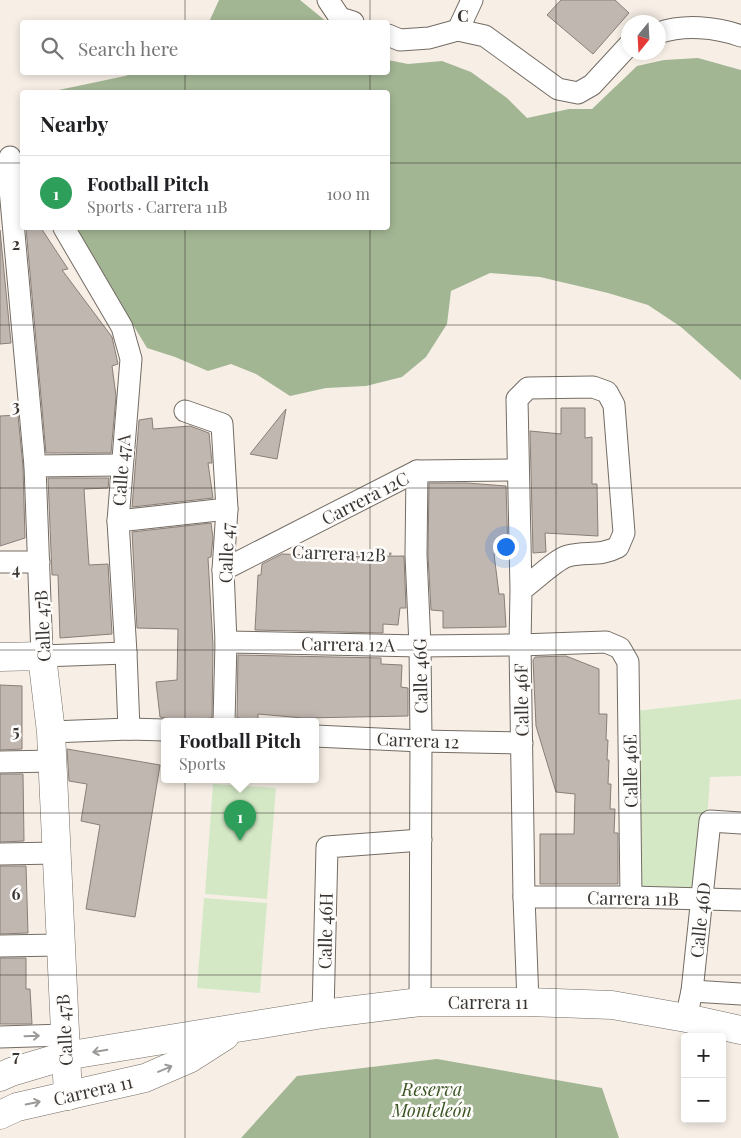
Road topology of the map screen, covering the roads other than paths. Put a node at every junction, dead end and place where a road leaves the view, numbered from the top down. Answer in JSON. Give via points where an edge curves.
{"nodes":[{"id":1,"x":328,"y":0,"type":"edge"},
{"id":2,"x":472,"y":0,"type":"edge"},
{"id":3,"x":346,"y":20,"type":"edge"},
{"id":4,"x":458,"y":30,"type":"junction"},
{"id":5,"x":666,"y":32,"type":"edge"},
{"id":6,"x":390,"y":36,"type":"edge"},
{"id":7,"x":741,"y":36,"type":"edge"},
{"id":8,"x":621,"y":54,"type":"edge"},
{"id":9,"x":11,"y":161,"type":"edge"},
{"id":10,"x":65,"y":230,"type":"edge"},
{"id":11,"x":185,"y":411,"type":"dead end"},
{"id":12,"x":121,"y":465,"type":"junction"},
{"id":13,"x":35,"y":466,"type":"junction"},
{"id":14,"x":518,"y":470,"type":"junction"},
{"id":15,"x":417,"y":471,"type":"junction"},
{"id":16,"x":227,"y":509,"type":"junction"},
{"id":17,"x":118,"y":521,"type":"junction"},
{"id":18,"x":0,"y":562,"type":"edge"},
{"id":19,"x":39,"y":562,"type":"junction"},
{"id":20,"x":223,"y":570,"type":"junction"},
{"id":21,"x":521,"y":590,"type":"junction"},
{"id":22,"x":226,"y":642,"type":"junction"},
{"id":23,"x":520,"y":645,"type":"junction"},
{"id":24,"x":420,"y":646,"type":"junction"},
{"id":25,"x":620,"y":648,"type":"joint"},
{"id":26,"x":126,"y":653,"type":"junction"},
{"id":27,"x":42,"y":656,"type":"junction"},
{"id":28,"x":0,"y":657,"type":"edge"},
{"id":29,"x":224,"y":718,"type":"edge"},
{"id":30,"x":129,"y":729,"type":"junction"},
{"id":31,"x":161,"y":730,"type":"edge"},
{"id":32,"x":51,"y":732,"type":"junction"},
{"id":33,"x":319,"y":736,"type":"edge"},
{"id":34,"x":422,"y":741,"type":"junction"},
{"id":35,"x":522,"y":743,"type":"junction"},
{"id":36,"x":53,"y":761,"type":"junction"},
{"id":37,"x":0,"y":762,"type":"edge"},
{"id":38,"x":741,"y":823,"type":"edge"},
{"id":39,"x":420,"y":840,"type":"junction"},
{"id":40,"x":57,"y":853,"type":"junction"},
{"id":41,"x":0,"y":854,"type":"edge"},
{"id":42,"x":524,"y":897,"type":"junction"},
{"id":43,"x":631,"y":897,"type":"junction"},
{"id":44,"x":703,"y":900,"type":"junction"},
{"id":45,"x":741,"y":900,"type":"edge"},
{"id":46,"x":60,"y":945,"type":"junction"},
{"id":47,"x":0,"y":946,"type":"edge"},
{"id":48,"x":692,"y":991,"type":"junction"},
{"id":49,"x":741,"y":994,"type":"edge"},
{"id":50,"x":420,"y":1002,"type":"junction"},
{"id":51,"x":528,"y":1002,"type":"junction"},
{"id":52,"x":324,"y":1014,"type":"junction"},
{"id":53,"x":686,"y":1018,"type":"junction"},
{"id":54,"x":235,"y":1030,"type":"junction"},
{"id":55,"x":741,"y":1030,"type":"edge"},
{"id":56,"x":0,"y":1037,"type":"edge"},
{"id":57,"x":64,"y":1046,"type":"junction"},
{"id":58,"x":0,"y":1077,"type":"edge"},
{"id":59,"x":68,"y":1096,"type":"junction"},
{"id":60,"x":0,"y":1115,"type":"edge"}],
"edges":[{"from":1,"to":3,"type":"street","via":[[340,18]]},
{"from":2,"to":4,"type":"street"},
{"from":4,"to":6,"type":"street","via":[[429,38],[400,40]]},
{"from":4,"to":8,"type":"street","via":[[485,36],[558,89],[578,93],[592,85]]},
{"from":5,"to":7,"type":"street","via":[[697,27]]},
{"from":9,"to":13,"type":"street","name":"Calle 47B","via":[[10,189]]},
{"from":10,"to":12,"type":"street","name":"Calle 47A","via":[[122,327],[131,360]]},
{"from":11,"to":16,"type":"street","name":"Calle 47","via":[[222,424]]},
{"from":12,"to":13,"type":"street"},
{"from":12,"to":17,"type":"street","name":"Calle 47A"},
{"from":13,"to":19,"type":"street","name":"Calle 47B"},
{"from":14,"to":15,"type":"street","name":"Carrera 12C"},
{"from":14,"to":21,"type":"street","name":"Calle 46F"},
{"from":14,"to":21,"type":"street","name":"Calle 46F","via":[[517,398],[528,388],[593,387],[607,392],[614,405],[624,533],[618,547],[607,553],[569,556]]},
{"from":15,"to":20,"type":"street","name":"Carrera 12C"},
{"from":15,"to":24,"type":"street","name":"Calle 46G"},
{"from":16,"to":17,"type":"street"},
{"from":16,"to":20,"type":"street","name":"Calle 47"},
{"from":17,"to":26,"type":"street","name":"Calle 47A"},
{"from":18,"to":19,"type":"street"},
{"from":19,"to":27,"type":"street","name":"Calle 47B"},
{"from":20,"to":22,"type":"street","name":"Calle 47"},
{"from":21,"to":23,"type":"street","name":"Calle 46F"},
{"from":22,"to":24,"type":"street","name":"Carrera 12A"},
{"from":22,"to":29,"type":"street","name":"Calle 47"},
{"from":23,"to":24,"type":"street","name":"Carrera 12A"},
{"from":23,"to":25,"type":"street","name":"Carrera 12A","via":[[606,642]]},
{"from":23,"to":35,"type":"street","name":"Calle 46F"},
{"from":24,"to":34,"type":"street","name":"Calle 46G"},
{"from":25,"to":43,"type":"street","name":"Calle 46E","via":[[628,662]]},
{"from":26,"to":27,"type":"street"},
{"from":26,"to":30,"type":"street","name":"Calle 47A"},
{"from":27,"to":28,"type":"street"},
{"from":27,"to":32,"type":"street","name":"Calle 47B"},
{"from":30,"to":31,"type":"street"},
{"from":30,"to":32,"type":"street"},
{"from":32,"to":36,"type":"street","name":"Calle 47B"},
{"from":33,"to":34,"type":"street","name":"Carrera 12"},
{"from":34,"to":35,"type":"street","name":"Carrera 12"},
{"from":34,"to":39,"type":"street","name":"Calle 46G"},
{"from":35,"to":42,"type":"street","name":"Calle 46F"},
{"from":36,"to":37,"type":"street"},
{"from":36,"to":40,"type":"street","name":"Calle 47B"},
{"from":38,"to":44,"type":"street","name":"Calle 46D","via":[[710,821]]},
{"from":39,"to":50,"type":"street","name":"Calle 46G"},
{"from":39,"to":52,"type":"street","name":"Calle 46H","via":[[326,848]]},
{"from":40,"to":41,"type":"street"},
{"from":40,"to":46,"type":"street","name":"Calle 47B"},
{"from":42,"to":43,"type":"street","name":"Carrera 11B"},
{"from":42,"to":51,"type":"street","name":"Calle 46F"},
{"from":43,"to":44,"type":"street","name":"Carrera 11B"},
{"from":44,"to":45,"type":"street","name":"Carrera 11B"},
{"from":44,"to":48,"type":"street","name":"Calle 46D"},
{"from":46,"to":47,"type":"street"},
{"from":46,"to":57,"type":"street","name":"Calle 47B"},
{"from":48,"to":49,"type":"street"},
{"from":48,"to":53,"type":"street","name":"Calle 46D"},
{"from":50,"to":51,"type":"street","name":"Carrera 11"},
{"from":50,"to":52,"type":"street","name":"Carrera 11"},
{"from":51,"to":53,"type":"street","name":"Carrera 11","via":[[612,1005]]},
{"from":52,"to":54,"type":"street","name":"Carrera 11"},
{"from":53,"to":55,"type":"street","name":"Carrera 11"},
{"from":54,"to":57,"type":"street","name":"Carrera 11","one_way":true},
{"from":59,"to":54,"type":"street","name":"Carrera 11","one_way":true,"via":[[145,1078],[189,1059]]},
{"from":56,"to":57,"type":"street","one_way":true},
{"from":57,"to":58,"type":"street","name":"Carrera 11"},
{"from":57,"to":59,"type":"street","name":"Calle 47B"},
{"from":60,"to":59,"type":"street","name":"Carrera 11","one_way":true,"via":[[17,1107]]}]}
